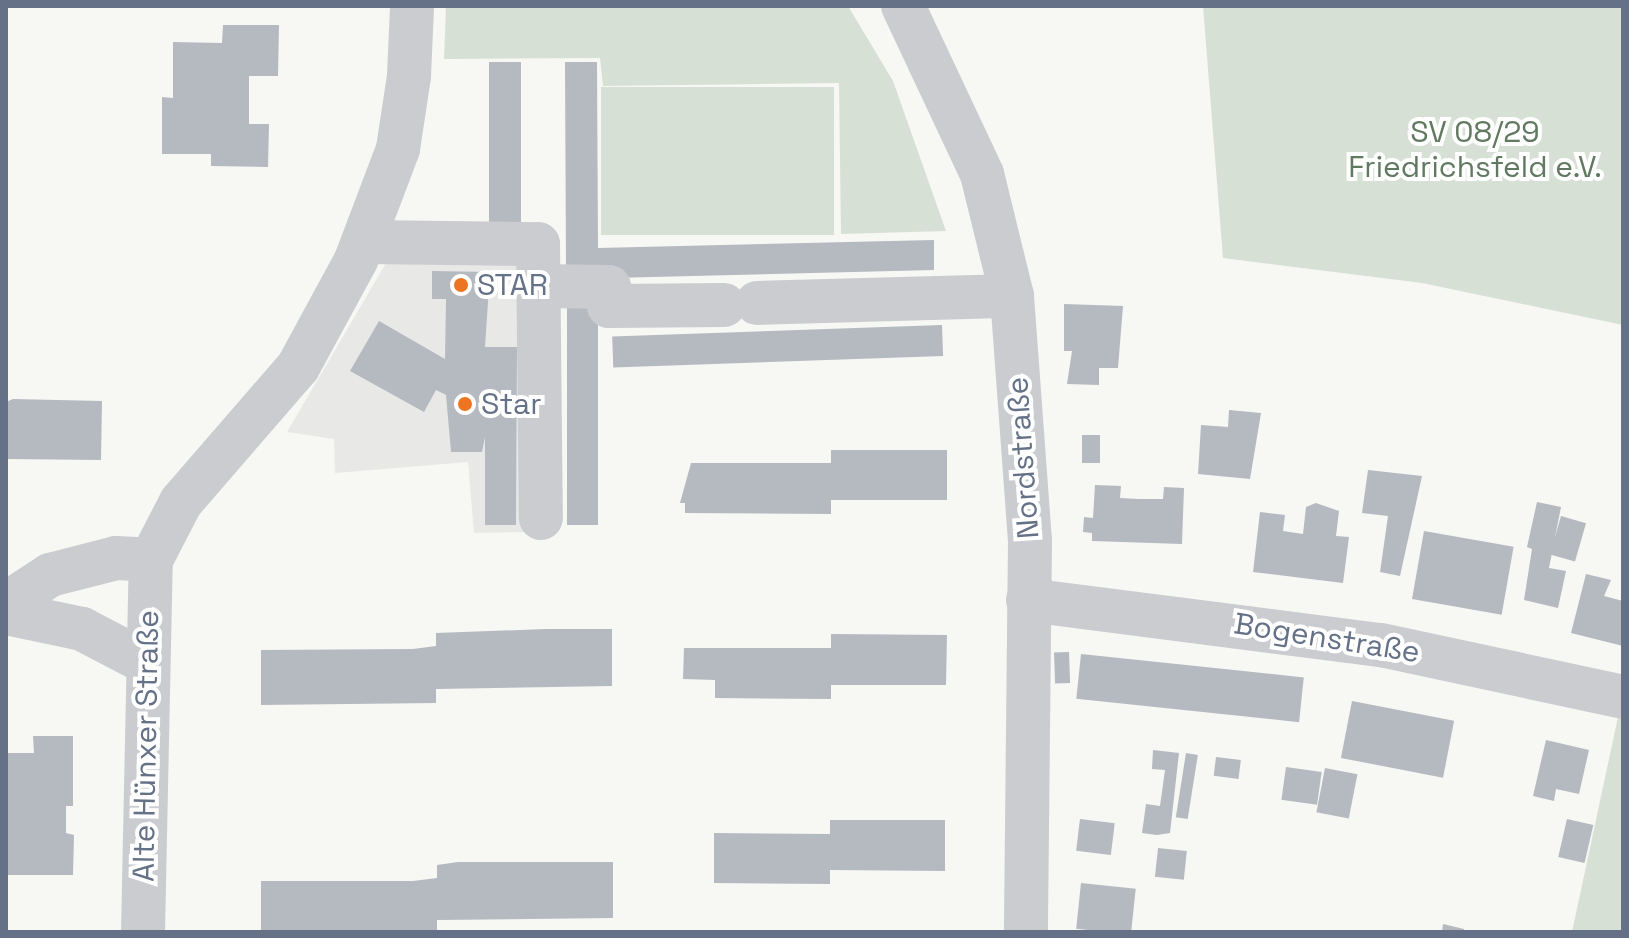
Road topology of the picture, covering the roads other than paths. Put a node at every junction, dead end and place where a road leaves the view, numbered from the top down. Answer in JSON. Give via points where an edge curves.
{"nodes":[{"id":1,"x":412,"y":6,"type":"edge"},
{"id":2,"x":903,"y":6,"type":"edge"},
{"id":3,"x":364,"y":242,"type":"junction"},
{"id":4,"x":539,"y":286,"type":"junction"},
{"id":5,"x":1012,"y":296,"type":"junction"},
{"id":6,"x":541,"y":518,"type":"dead end"},
{"id":7,"x":151,"y":560,"type":"junction"},
{"id":8,"x":1028,"y":600,"type":"junction"},
{"id":9,"x":6,"y":604,"type":"edge"},
{"id":10,"x":6,"y":613,"type":"edge"},
{"id":11,"x":147,"y":663,"type":"junction"},
{"id":12,"x":1623,"y":697,"type":"edge"},
{"id":13,"x":143,"y":932,"type":"edge"},
{"id":14,"x":1026,"y":932,"type":"edge"}],
"edges":[{"from":1,"to":3,"type":"street","via":[[398,149]]},
{"from":2,"to":5,"type":"street","name":"Nordstraße","via":[[982,174]]},
{"from":3,"to":4,"type":"street","via":[[538,244]]},
{"from":3,"to":7,"type":"street","via":[[298,367],[181,502]]},
{"from":4,"to":5,"type":"street","via":[[609,287],[609,306]]},
{"from":4,"to":6,"type":"street"},
{"from":5,"to":8,"type":"street","name":"Nordstraße","via":[[1030,541]]},
{"from":7,"to":9,"type":"street","via":[[116,558],[50,575]]},
{"from":7,"to":11,"type":"street","name":"Alte Hünxer Straße"},
{"from":8,"to":12,"type":"street","name":"Bogenstraße","via":[[1381,645]]},
{"from":8,"to":14,"type":"street","name":"Nordstraße"},
{"from":10,"to":11,"type":"street","via":[[82,629]]},
{"from":11,"to":13,"type":"street","name":"Alte Hünxer Straße"}]}
